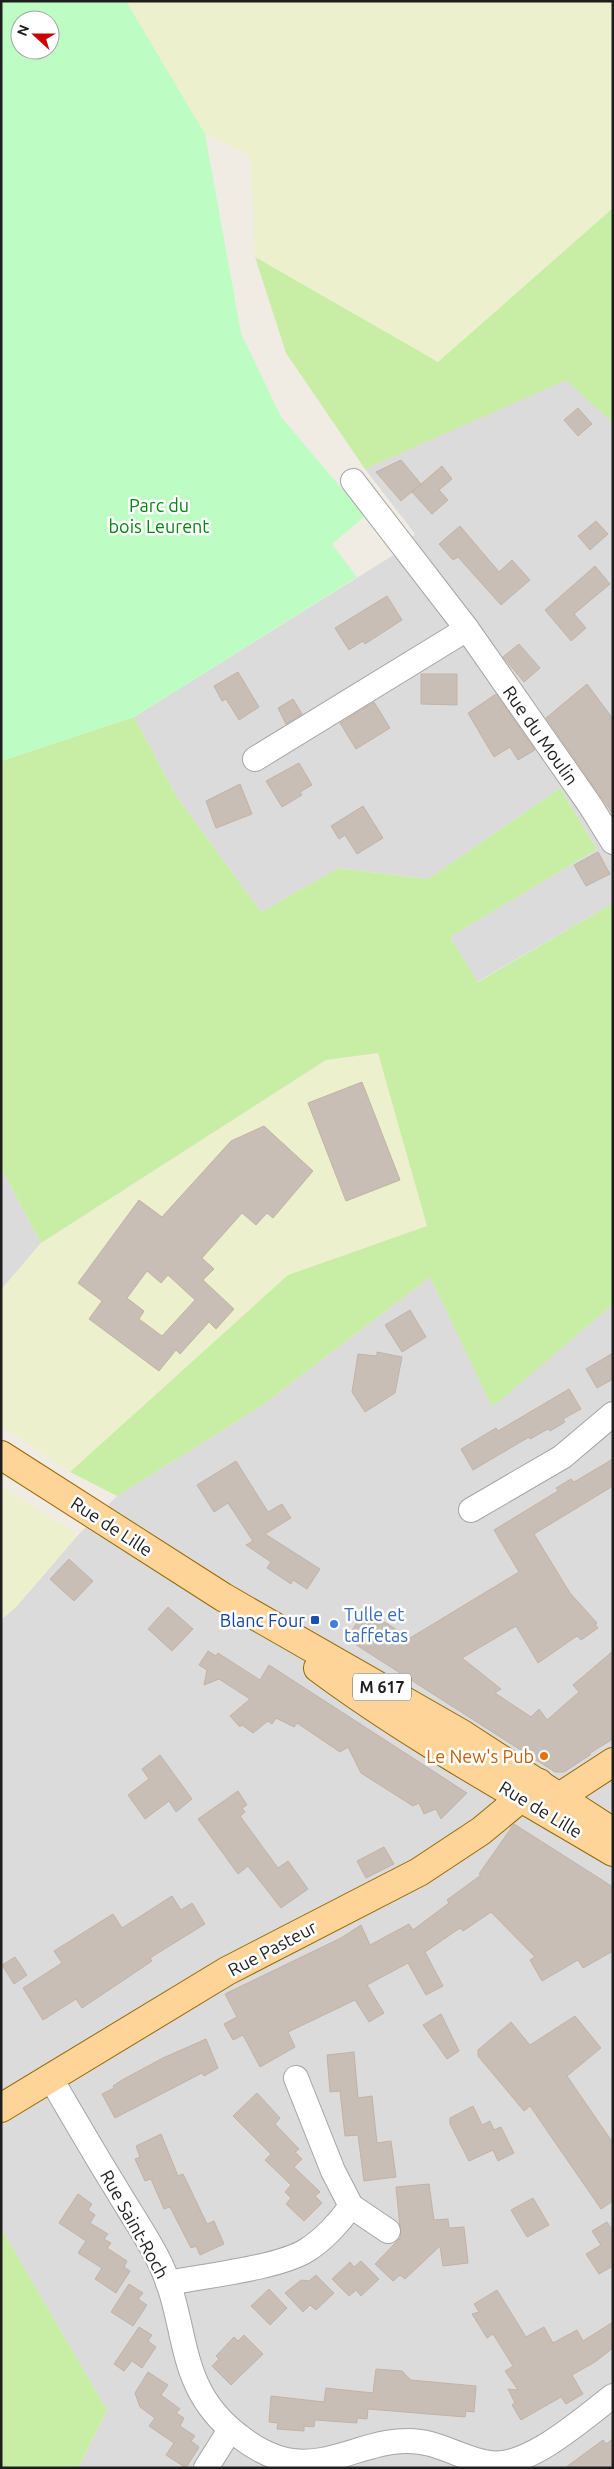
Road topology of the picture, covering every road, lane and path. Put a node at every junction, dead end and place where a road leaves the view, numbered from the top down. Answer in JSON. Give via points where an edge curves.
{"nodes":[{"id":1,"x":353,"y":481,"type":"dead end"},
{"id":2,"x":467,"y":629,"type":"junction"},
{"id":3,"x":255,"y":759,"type":"dead end"},
{"id":4,"x":613,"y":842,"type":"edge"},
{"id":5,"x":613,"y":1414,"type":"edge"},
{"id":6,"x":1,"y":1455,"type":"edge"},
{"id":7,"x":471,"y":1510,"type":"dead end"},
{"id":8,"x":613,"y":1762,"type":"edge"},
{"id":9,"x":540,"y":1796,"type":"junction"},
{"id":10,"x":613,"y":1832,"type":"edge"},
{"id":11,"x":613,"y":1852,"type":"edge"},
{"id":12,"x":50,"y":2077,"type":"junction"},
{"id":13,"x":296,"y":2078,"type":"dead end"},
{"id":14,"x":1,"y":2108,"type":"edge"},
{"id":15,"x":351,"y":2206,"type":"junction"},
{"id":16,"x":388,"y":2231,"type":"dead end"},
{"id":17,"x":168,"y":2282,"type":"junction"},
{"id":18,"x":613,"y":2396,"type":"edge"},
{"id":19,"x":230,"y":2430,"type":"junction"},
{"id":20,"x":345,"y":2462,"type":"edge"},
{"id":21,"x":206,"y":2468,"type":"edge"}],
"edges":[{"from":1,"to":2,"type":"street","name":"Rue du Moulin"},
{"from":2,"to":3,"type":"street"},
{"from":2,"to":4,"type":"street","name":"Rue du Moulin"},
{"from":5,"to":7,"type":"street","via":[[562,1457]]},
{"from":6,"to":9,"type":"main road","name":"Rue de Lille","number":"M 617","via":[[223,1597],[354,1694]]},
{"from":8,"to":9,"type":"main road","name":"Rue Pasteur"},
{"from":9,"to":10,"type":"main road","name":"Rue de Lille","number":"M 617"},
{"from":9,"to":11,"type":"main road","name":"Rue de Lille","number":"M 617"},
{"from":9,"to":12,"type":"main road","name":"Rue Pasteur","via":[[481,1830],[419,1872],[227,1971]]},
{"from":12,"to":14,"type":"main road","name":"Rue Pasteur"},
{"from":12,"to":17,"type":"street","name":"Rue Saint-Roch","via":[[157,2256]]},
{"from":13,"to":15,"type":"street","via":[[333,2171]]},
{"from":15,"to":16,"type":"street"},
{"from":15,"to":17,"type":"street","via":[[307,2250],[280,2261]]},
{"from":17,"to":19,"type":"street","name":"Rue Saint-Roch","via":[[192,2377],[212,2410]]},
{"from":18,"to":20,"type":"street","name":"Rue Saint-Roch","via":[[530,2455],[512,2462],[489,2463],[432,2443],[408,2441],[381,2444]]},
{"from":19,"to":20,"type":"street","name":"Rue Saint-Roch","via":[[254,2447],[285,2460]]},
{"from":19,"to":21,"type":"street"}]}
